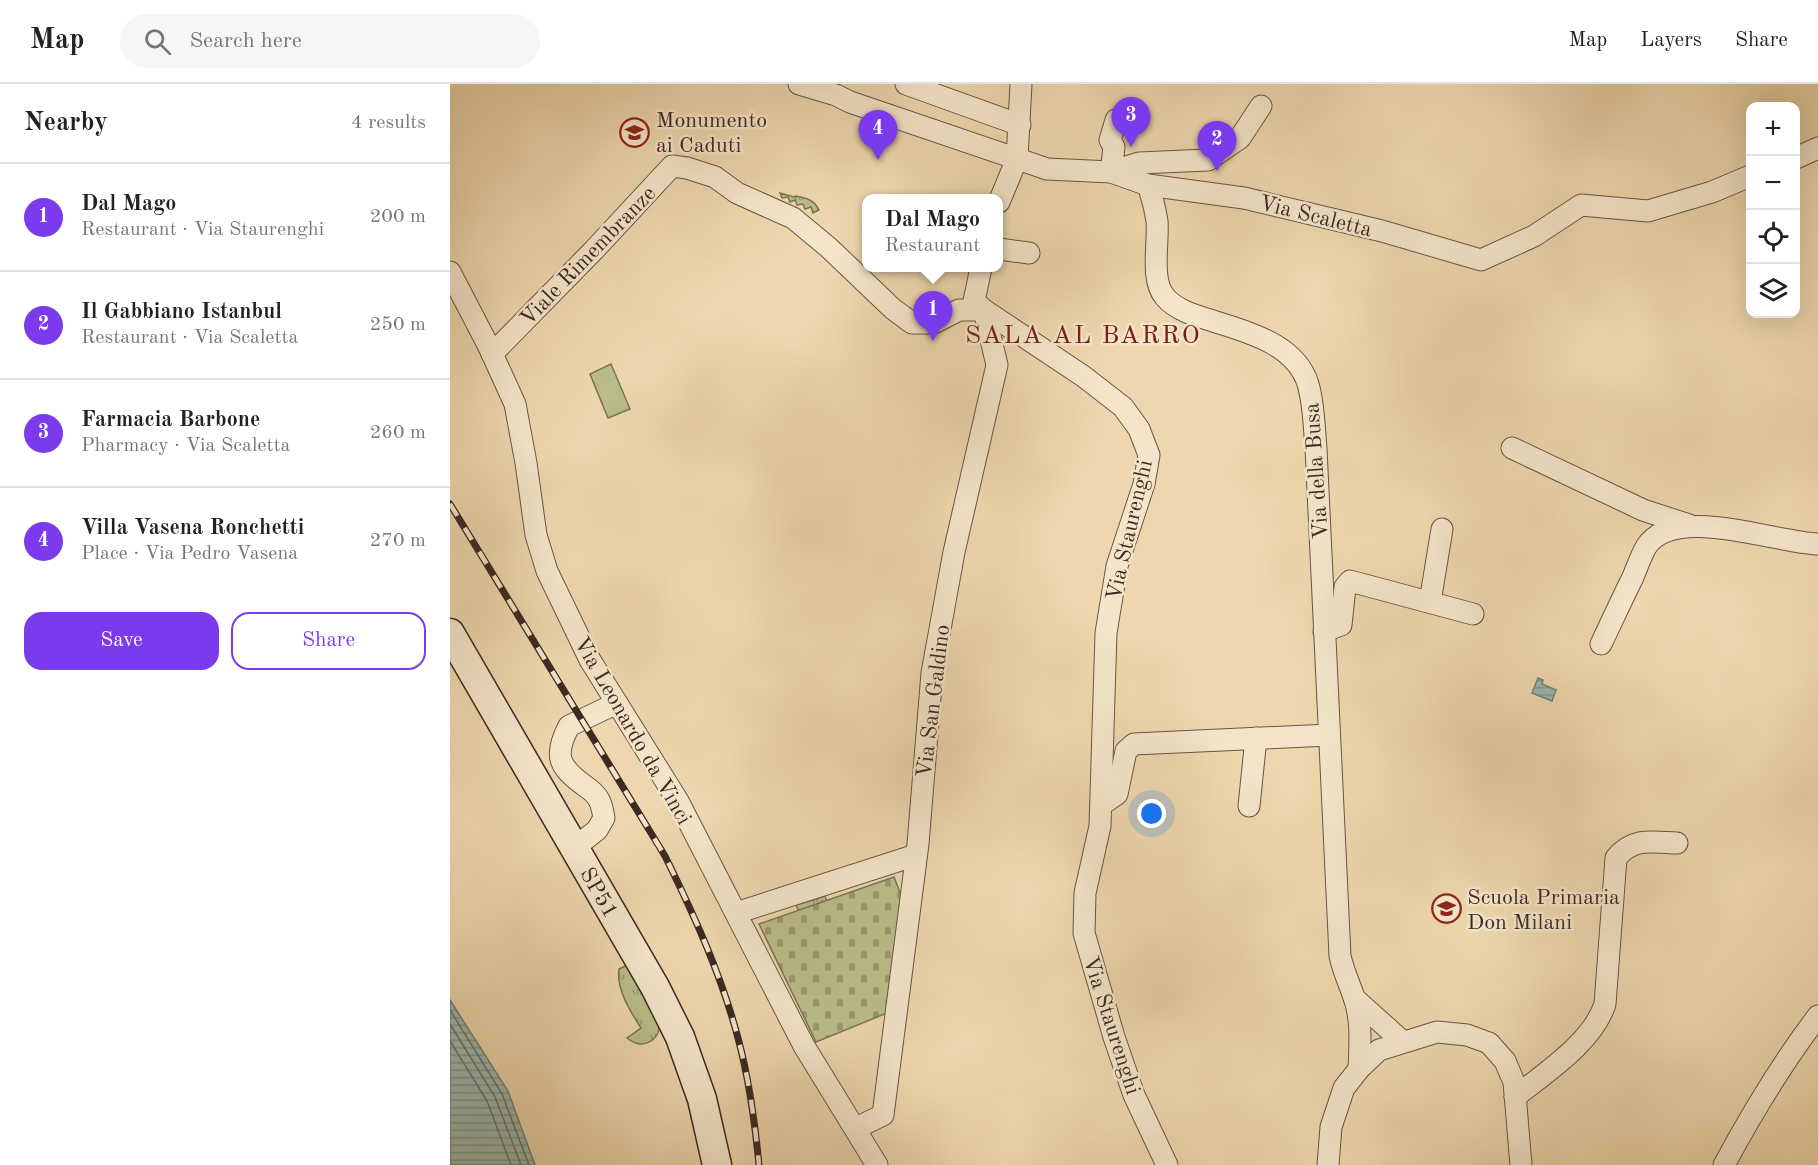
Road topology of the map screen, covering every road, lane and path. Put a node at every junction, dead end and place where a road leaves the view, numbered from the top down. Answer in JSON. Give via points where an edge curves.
{"nodes":[{"id":1,"x":906,"y":84,"type":"edge"},
{"id":2,"x":1022,"y":84,"type":"edge"},
{"id":3,"x":804,"y":85,"type":"edge"},
{"id":4,"x":841,"y":89,"type":"edge"},
{"id":5,"x":1261,"y":106,"type":"dead end"},
{"id":6,"x":1129,"y":117,"type":"dead end"},
{"id":7,"x":1020,"y":125,"type":"junction"},
{"id":8,"x":1818,"y":148,"type":"edge"},
{"id":9,"x":1800,"y":156,"type":"edge"},
{"id":10,"x":1017,"y":159,"type":"junction"},
{"id":11,"x":1111,"y":172,"type":"junction"},
{"id":12,"x":1746,"y":178,"type":"edge"},
{"id":13,"x":1148,"y":185,"type":"junction"},
{"id":14,"x":1003,"y":194,"type":"edge"},
{"id":15,"x":1003,"y":250,"type":"edge"},
{"id":16,"x":1029,"y":253,"type":"dead end"},
{"id":17,"x":450,"y":272,"type":"edge"},
{"id":18,"x":980,"y":272,"type":"edge"},
{"id":19,"x":984,"y":310,"type":"junction"},
{"id":20,"x":492,"y":354,"type":"junction"},
{"id":21,"x":1512,"y":448,"type":"dead end"},
{"id":22,"x":1689,"y":526,"type":"junction"},
{"id":23,"x":1442,"y":529,"type":"dead end"},
{"id":24,"x":1818,"y":544,"type":"edge"},
{"id":25,"x":1430,"y":602,"type":"junction"},
{"id":26,"x":1473,"y":614,"type":"dead end"},
{"id":27,"x":1324,"y":631,"type":"junction"},
{"id":28,"x":450,"y":633,"type":"edge"},
{"id":29,"x":1601,"y":644,"type":"dead end"},
{"id":30,"x":617,"y":703,"type":"junction"},
{"id":31,"x":1329,"y":735,"type":"junction"},
{"id":32,"x":1256,"y":738,"type":"junction"},
{"id":33,"x":1101,"y":805,"type":"junction"},
{"id":34,"x":1249,"y":806,"type":"dead end"},
{"id":35,"x":1677,"y":843,"type":"dead end"},
{"id":36,"x":574,"y":848,"type":"junction"},
{"id":37,"x":916,"y":855,"type":"junction"},
{"id":38,"x":736,"y":914,"type":"junction"},
{"id":39,"x":1354,"y":998,"type":"junction"},
{"id":40,"x":1818,"y":1017,"type":"edge"},
{"id":41,"x":1403,"y":1042,"type":"junction"},
{"id":42,"x":1359,"y":1069,"type":"junction"},
{"id":43,"x":1515,"y":1096,"type":"junction"},
{"id":44,"x":856,"y":1128,"type":"junction"},
{"id":45,"x":717,"y":1165,"type":"edge"},
{"id":46,"x":878,"y":1165,"type":"edge"},
{"id":47,"x":1167,"y":1165,"type":"edge"},
{"id":48,"x":1328,"y":1165,"type":"edge"},
{"id":49,"x":1521,"y":1165,"type":"edge"},
{"id":50,"x":1724,"y":1165,"type":"edge"}],
"edges":[{"from":1,"to":7,"type":"street"},
{"from":2,"to":7,"type":"street"},
{"from":3,"to":4,"type":"street"},
{"from":4,"to":10,"type":"street","via":[[850,102]]},
{"from":5,"to":11,"type":"street","via":[[1240,138],[1208,160],[1139,163]]},
{"from":6,"to":11,"type":"street","via":[[1116,120],[1110,140],[1114,147]]},
{"from":7,"to":10,"type":"street"},
{"from":8,"to":9,"type":"street"},
{"from":10,"to":11,"type":"street","via":[[1047,169]]},
{"from":10,"to":14,"type":"street"},
{"from":11,"to":13,"type":"street","name":"Via Scaletta"},
{"from":12,"to":13,"type":"street","name":"Via Scaletta","via":[[1648,211],[1581,205],[1534,236],[1480,260],[1382,231],[1244,198]]},
{"from":13,"to":27,"type":"street","name":"Via della Busa","via":[[1157,223],[1157,274],[1164,296],[1187,313],[1250,332],[1284,350],[1308,383],[1316,448]]},
{"from":15,"to":16,"type":"street"},
{"from":17,"to":20,"type":"street","name":"Via Leonardo da Vinci"},
{"from":18,"to":19,"type":"street","name":"Via San Galdino","via":[[974,302]]},
{"from":19,"to":20,"type":"street","name":"Viale Rimembranze","via":[[959,310],[934,323],[912,323],[793,218],[737,193],[715,177],[672,166]]},
{"from":19,"to":33,"type":"street","name":"Via Staurenghi","via":[[1122,407],[1139,429],[1149,455],[1118,566],[1106,633]]},
{"from":19,"to":37,"type":"street","name":"Via San Galdino","via":[[997,365],[954,552],[932,673]]},
{"from":20,"to":30,"type":"street","name":"Via Leonardo da Vinci","via":[[515,404],[536,535],[547,571],[590,660]]},
{"from":21,"to":22,"type":"street","via":[[1643,510]]},
{"from":22,"to":24,"type":"street"},
{"from":22,"to":29,"type":"street","via":[[1665,530],[1647,545]]},
{"from":23,"to":25,"type":"street"},
{"from":25,"to":26,"type":"street"},
{"from":25,"to":27,"type":"street","via":[[1350,581],[1345,587],[1341,625]]},
{"from":27,"to":31,"type":"street","name":"Via della Busa"},
{"from":28,"to":36,"type":"main road","name":"SP51","number":"SP51"},
{"from":30,"to":36,"type":"street","via":[[569,726],[559,751],[566,770],[600,800],[604,818],[597,830]]},
{"from":30,"to":38,"type":"street","name":"Via Leonardo da Vinci","via":[[678,801]]},
{"from":31,"to":32,"type":"street"},
{"from":31,"to":39,"type":"street","name":"Via della Busa","via":[[1340,956]]},
{"from":32,"to":33,"type":"street","via":[[1134,744],[1126,751],[1117,794]]},
{"from":32,"to":34,"type":"street"},
{"from":33,"to":47,"type":"street","name":"Via Staurenghi","via":[[1085,894],[1084,933],[1134,1095]]},
{"from":35,"to":43,"type":"street","via":[[1639,842],[1624,848],[1616,858],[1601,1017],[1571,1050]]},
{"from":36,"to":45,"type":"main road","name":"SP51","number":"SP51","via":[[680,1037],[702,1099]]},
{"from":37,"to":38,"type":"street"},
{"from":37,"to":44,"type":"street","name":"Via San Galdino","via":[[883,1115]]},
{"from":38,"to":44,"type":"street","name":"Via Leonardo da Vinci","via":[[804,1046]]},
{"from":39,"to":41,"type":"street"},
{"from":39,"to":42,"type":"street","via":[[1361,1036]]},
{"from":40,"to":50,"type":"street","via":[[1796,1046]]},
{"from":41,"to":42,"type":"street","via":[[1379,1050]]},
{"from":41,"to":43,"type":"street","via":[[1437,1032],[1467,1035],[1489,1043],[1505,1061]]},
{"from":42,"to":48,"type":"street","via":[[1344,1088],[1331,1127]]},
{"from":43,"to":49,"type":"street"},
{"from":44,"to":46,"type":"street","name":"Via Leonardo da Vinci"}]}
